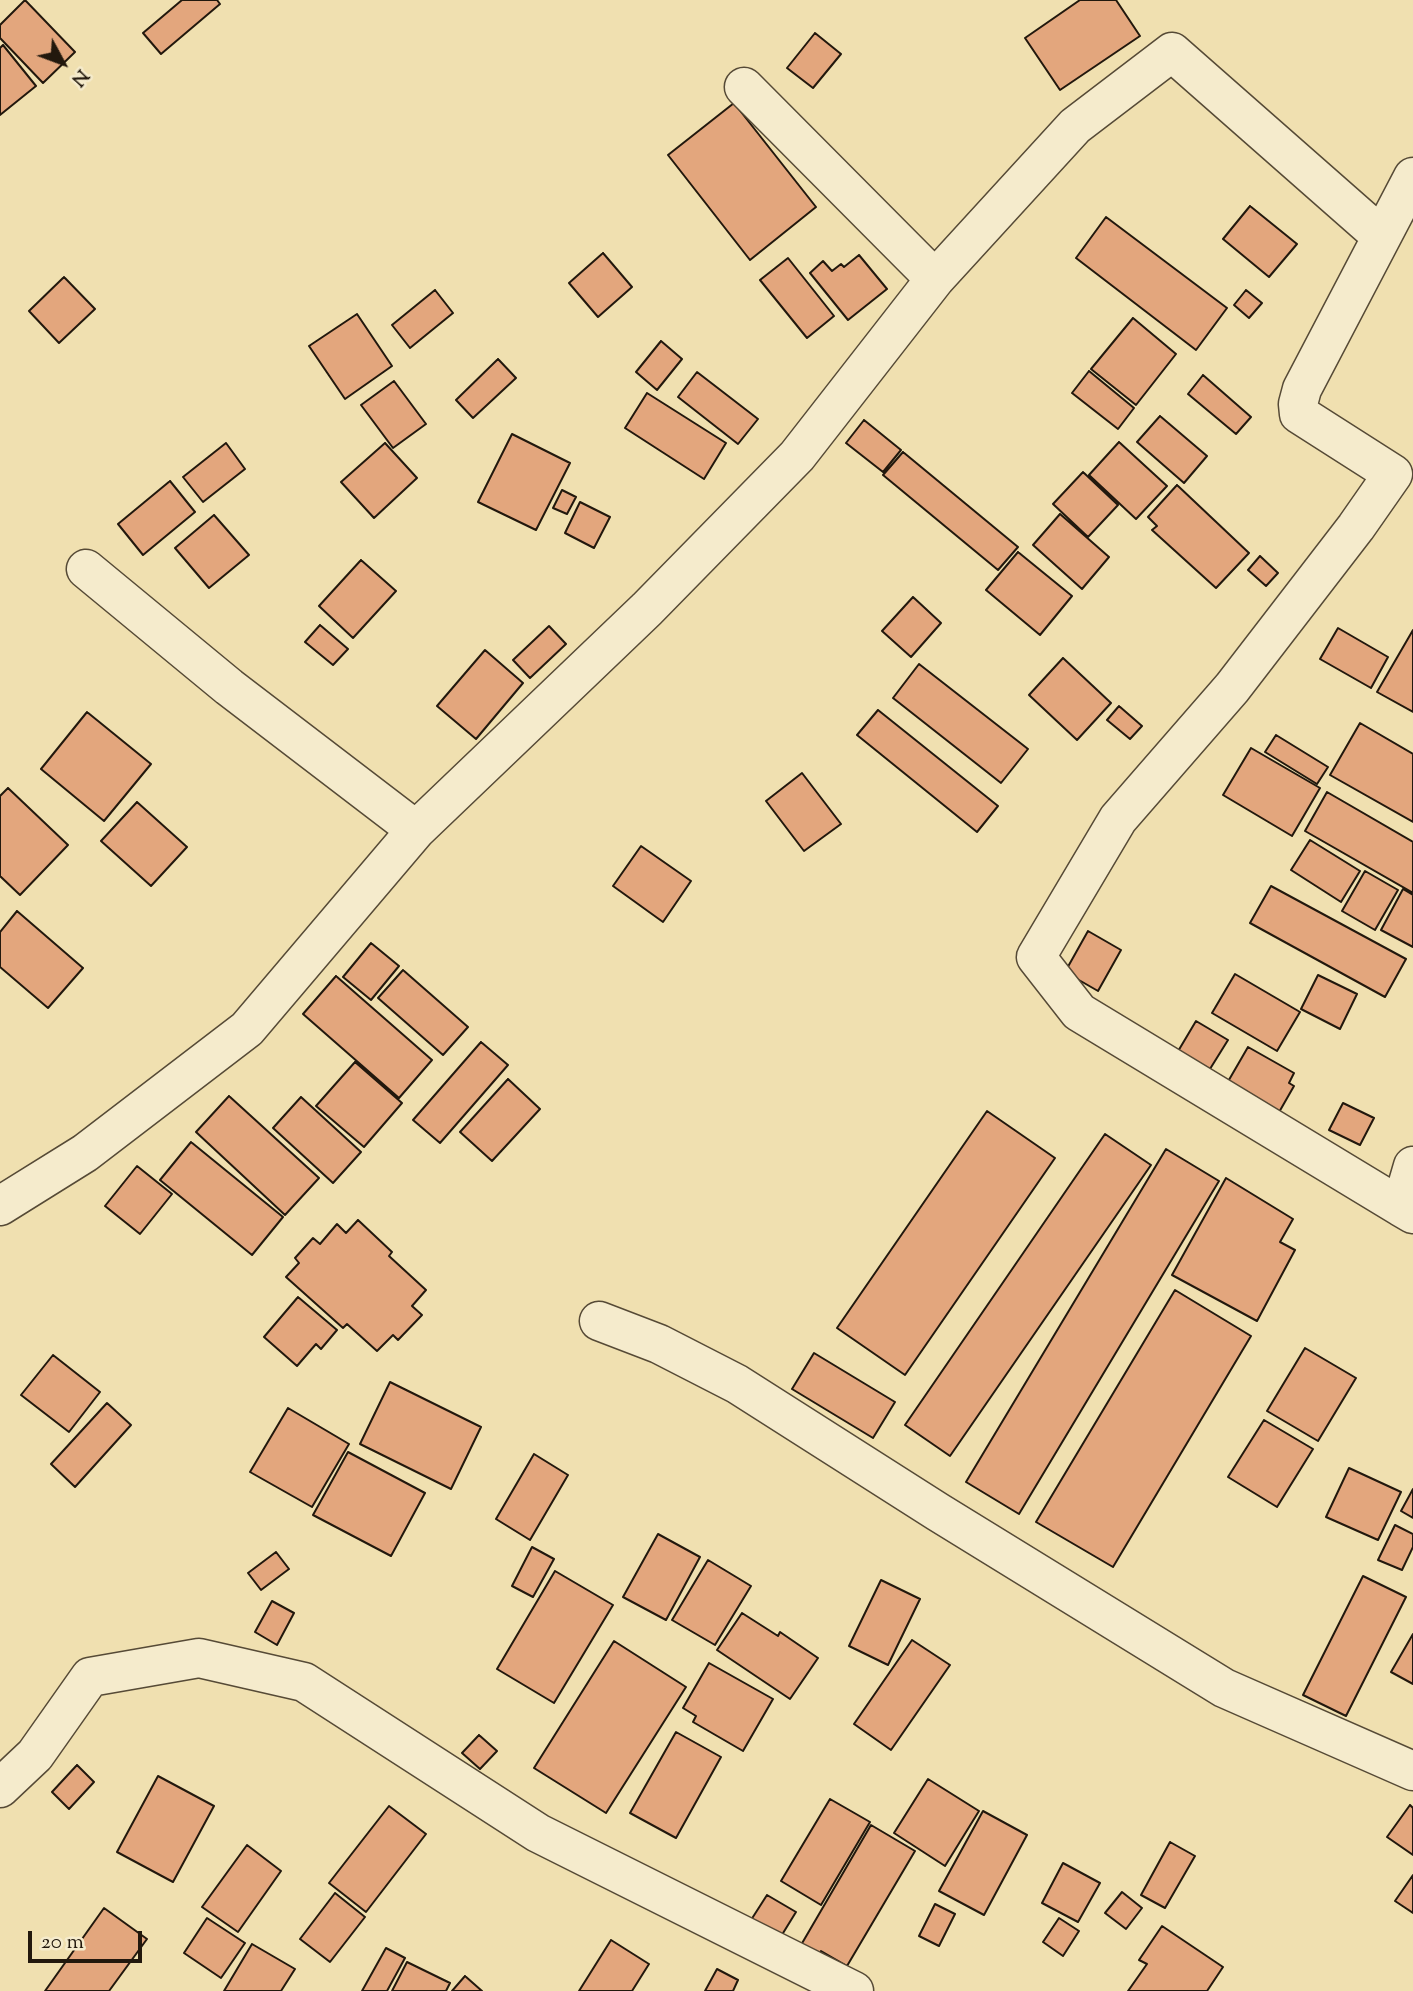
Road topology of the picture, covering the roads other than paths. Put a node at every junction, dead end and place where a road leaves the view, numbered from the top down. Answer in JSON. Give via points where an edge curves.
{"nodes":[{"id":1,"x":744,"y":87,"type":"dead end"},
{"id":2,"x":1413,"y":177,"type":"edge"},
{"id":3,"x":1380,"y":235,"type":"junction"},
{"id":4,"x":935,"y":279,"type":"junction"},
{"id":5,"x":86,"y":569,"type":"dead end"},
{"id":6,"x":416,"y":830,"type":"junction"},
{"id":7,"x":1413,"y":1166,"type":"edge"},
{"id":8,"x":0,"y":1206,"type":"edge"},
{"id":9,"x":1407,"y":1211,"type":"edge"},
{"id":10,"x":599,"y":1321,"type":"dead end"},
{"id":11,"x":1413,"y":1771,"type":"edge"},
{"id":12,"x":0,"y":1788,"type":"edge"},
{"id":13,"x":854,"y":1991,"type":"edge"}],
"edges":[{"from":1,"to":4,"type":"street"},
{"from":2,"to":3,"type":"street"},
{"from":3,"to":4,"type":"street","via":[[1172,52],[1075,126]]},
{"from":3,"to":9,"type":"street","via":[[1298,404],[1299,414],[1393,474],[1232,688],[1118,819],[1036,957],[1079,1012]]},
{"from":4,"to":6,"type":"street","via":[[797,456],[647,609]]},
{"from":5,"to":6,"type":"street","via":[[229,687]]},
{"from":6,"to":8,"type":"street","via":[[247,1028],[85,1153]]},
{"from":7,"to":9,"type":"street"},
{"from":10,"to":11,"type":"street","via":[[659,1344],[737,1384],[1224,1688]]},
{"from":12,"to":13,"type":"street","via":[[35,1755],[90,1676],[199,1658],[304,1682],[538,1833]]}]}
